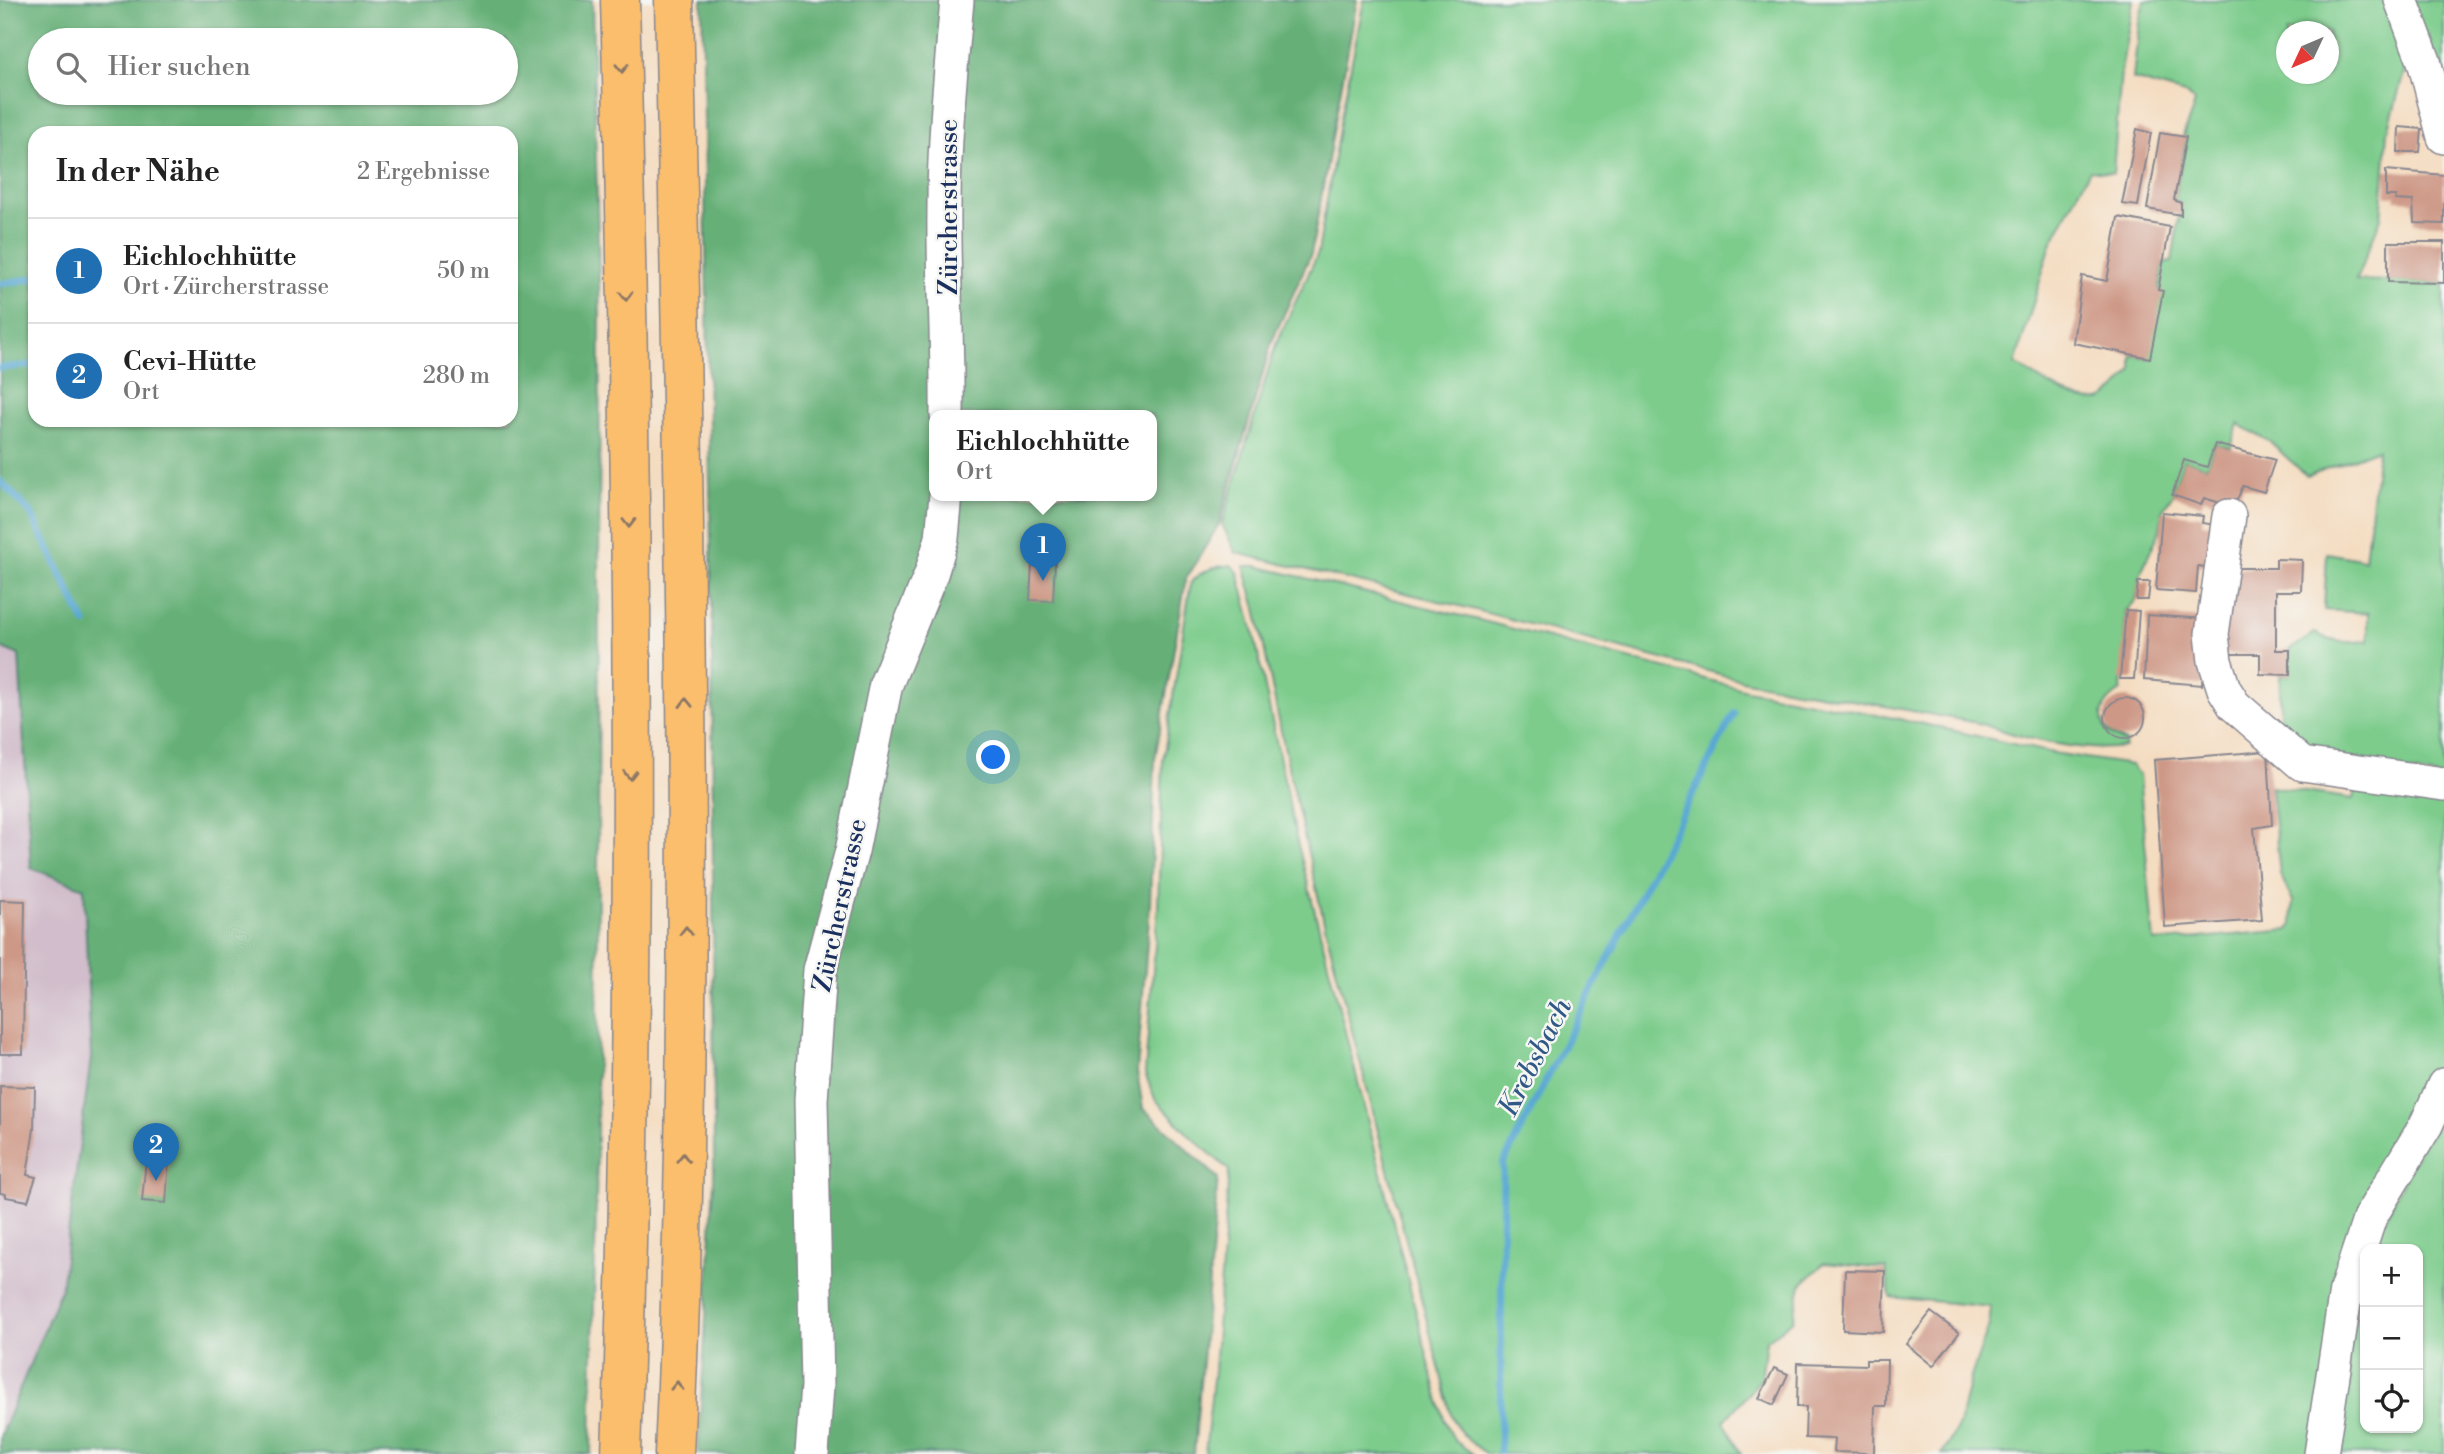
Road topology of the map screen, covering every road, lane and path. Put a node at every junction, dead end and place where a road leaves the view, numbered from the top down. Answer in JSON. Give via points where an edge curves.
{"nodes":[{"id":1,"x":620,"y":0,"type":"edge"},
{"id":2,"x":674,"y":0,"type":"edge"},
{"id":3,"x":957,"y":0,"type":"edge"},
{"id":4,"x":2402,"y":0,"type":"edge"},
{"id":5,"x":2444,"y":137,"type":"edge"},
{"id":6,"x":947,"y":410,"type":"edge"},
{"id":7,"x":945,"y":501,"type":"edge"},
{"id":8,"x":2229,"y":516,"type":"dead end"},
{"id":9,"x":2444,"y":784,"type":"edge"},
{"id":10,"x":2444,"y":1085,"type":"edge"},
{"id":11,"x":621,"y":1454,"type":"edge"},
{"id":12,"x":674,"y":1454,"type":"edge"},
{"id":13,"x":812,"y":1454,"type":"edge"},
{"id":14,"x":2321,"y":1454,"type":"edge"}],
"edges":[{"from":1,"to":11,"type":"highway","one_way":true,"via":[[631,782]]},
{"from":12,"to":2,"type":"highway","one_way":true,"via":[[687,803]]},
{"from":3,"to":6,"type":"street","name":"Zürcherstrasse","via":[[944,207]]},
{"from":4,"to":5,"type":"street"},
{"from":7,"to":13,"type":"street","name":"Zürcherstrasse","via":[[942,538],[931,573],[886,684],[852,850],[820,970],[811,1100],[817,1386]]},
{"from":8,"to":9,"type":"street","via":[[2211,634],[2221,680],[2234,705],[2302,764]]},
{"from":10,"to":14,"type":"street","via":[[2427,1125],[2370,1217],[2346,1290]]}]}
